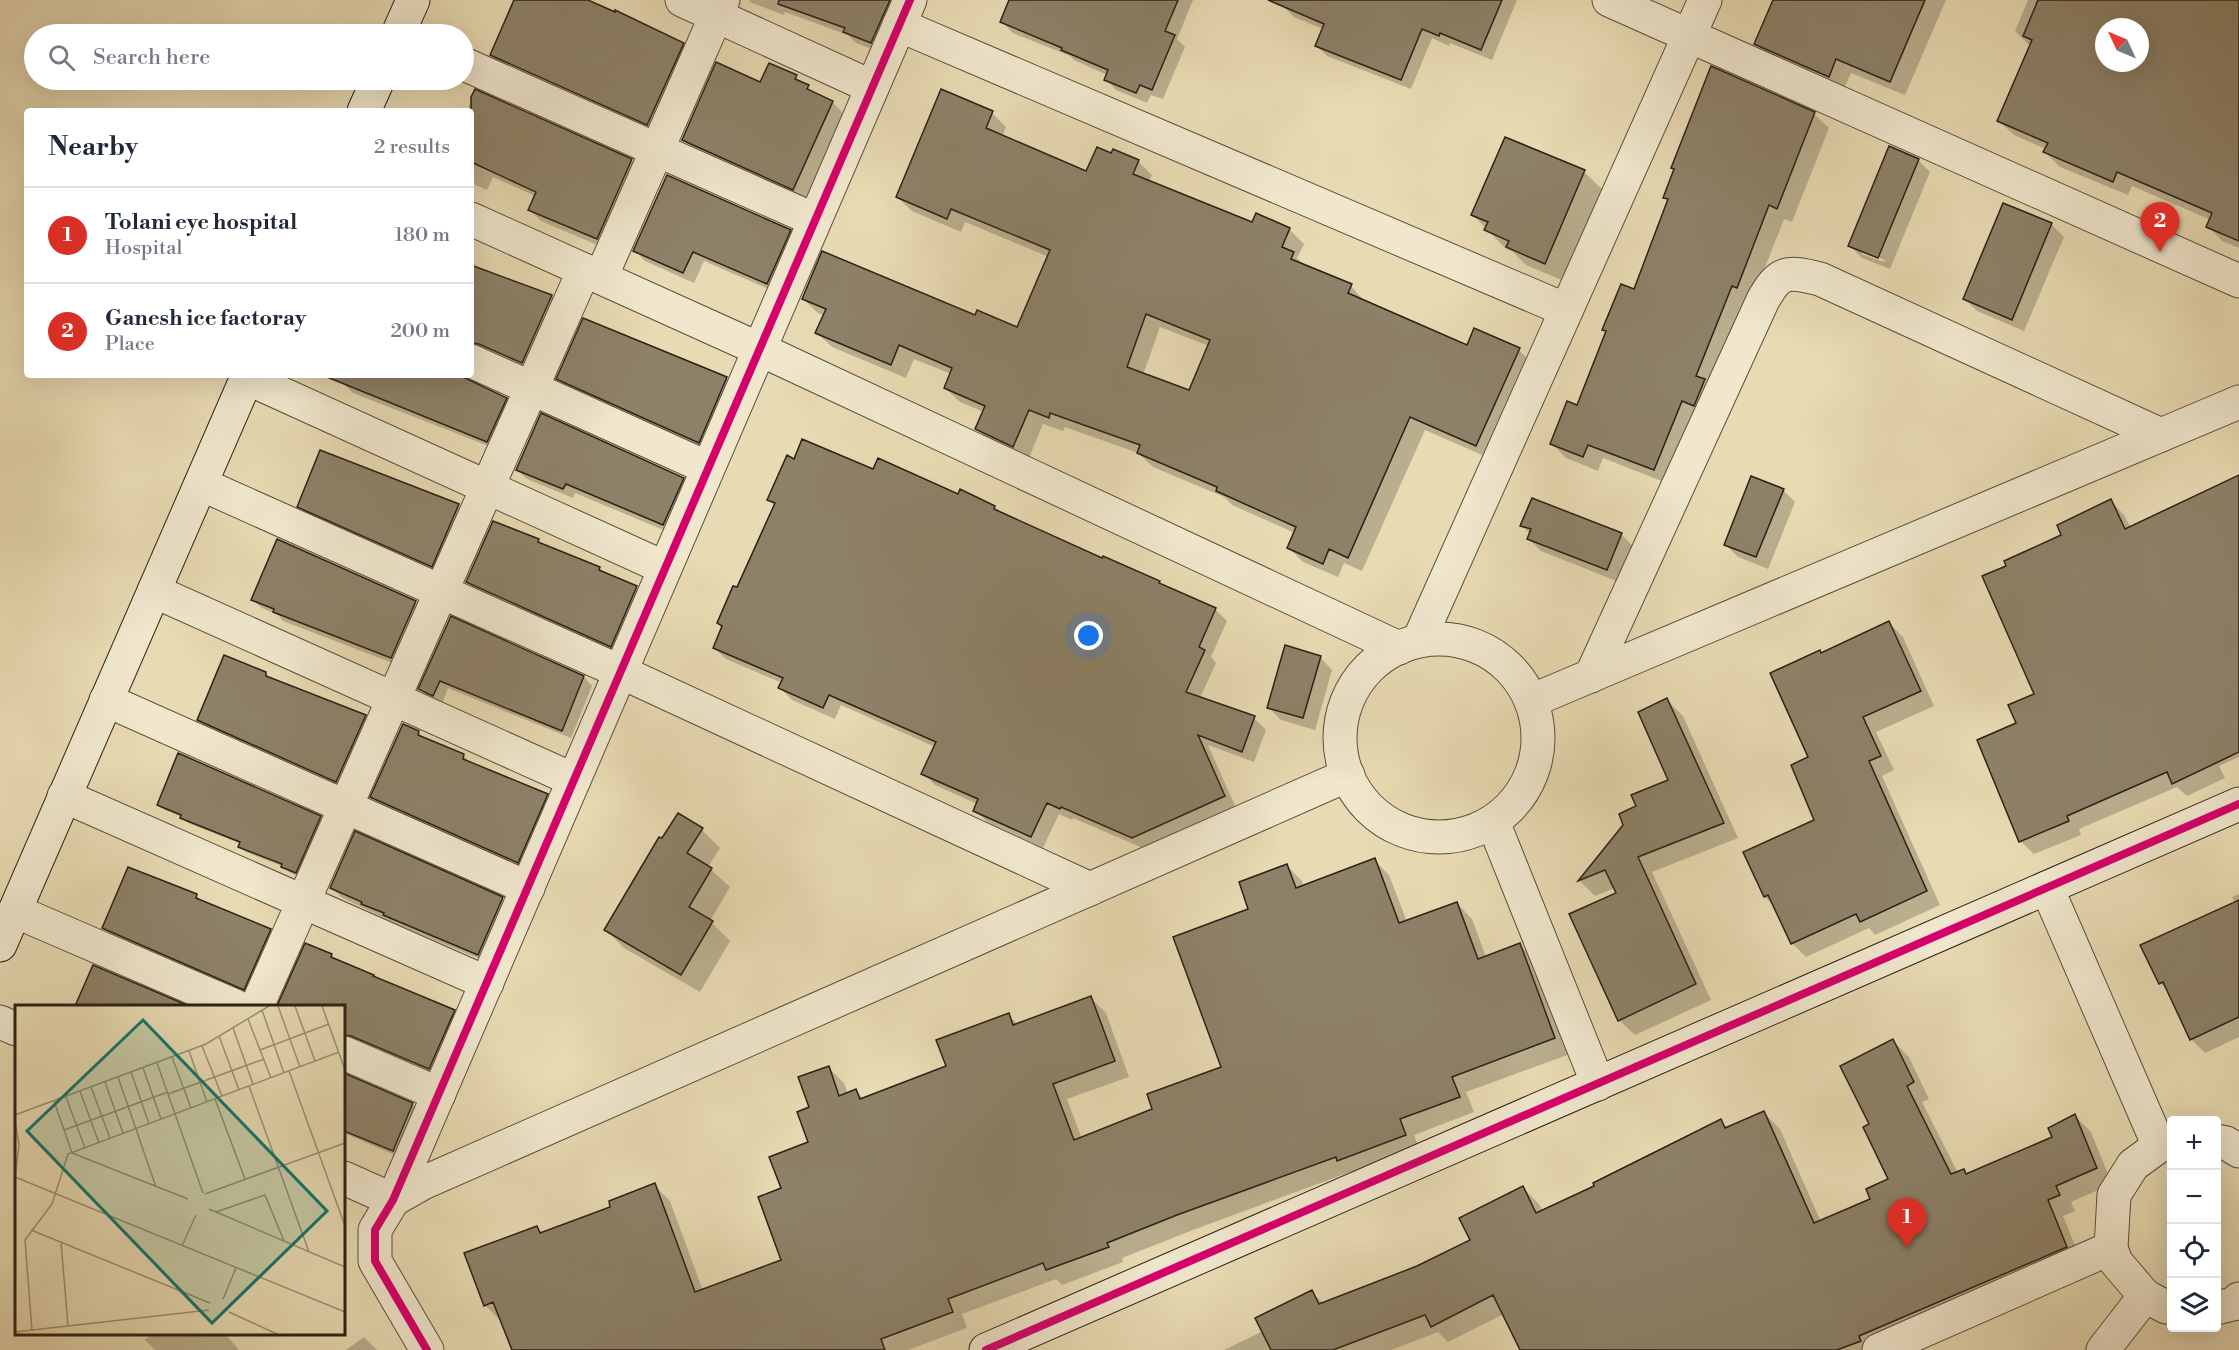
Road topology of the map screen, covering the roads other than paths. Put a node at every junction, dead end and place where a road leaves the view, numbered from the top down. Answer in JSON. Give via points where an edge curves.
{"nodes":[{"id":1,"x":413,"y":0,"type":"edge"},
{"id":2,"x":682,"y":0,"type":"edge"},
{"id":3,"x":1609,"y":0,"type":"edge"},
{"id":4,"x":1705,"y":0,"type":"edge"},
{"id":5,"x":719,"y":8,"type":"edge"},
{"id":6,"x":904,"y":13,"type":"edge"},
{"id":7,"x":402,"y":24,"type":"edge"},
{"id":8,"x":1689,"y":36,"type":"junction"},
{"id":9,"x":474,"y":68,"type":"edge"},
{"id":10,"x":872,"y":87,"type":"junction"},
{"id":11,"x":373,"y":90,"type":"edge"},
{"id":12,"x":365,"y":108,"type":"edge"},
{"id":13,"x":657,"y":150,"type":"junction"},
{"id":14,"x":815,"y":219,"type":"junction"},
{"id":15,"x":474,"y":220,"type":"edge"},
{"id":16,"x":592,"y":274,"type":"junction"},
{"id":17,"x":2239,"y":281,"type":"edge"},
{"id":18,"x":1566,"y":310,"type":"junction"},
{"id":19,"x":759,"y":349,"type":"junction"},
{"id":20,"x":474,"y":362,"type":"edge"},
{"id":21,"x":247,"y":378,"type":"edge"},
{"id":22,"x":252,"y":378,"type":"edge"},
{"id":23,"x":531,"y":388,"type":"junction"},
{"id":24,"x":2239,"y":402,"type":"edge"},
{"id":25,"x":2161,"y":435,"type":"junction"},
{"id":26,"x":708,"y":468,"type":"junction"},
{"id":27,"x":201,"y":484,"type":"junction"},
{"id":28,"x":488,"y":488,"type":"junction"},
{"id":29,"x":665,"y":568,"type":"junction"},
{"id":30,"x":154,"y":591,"type":"junction"},
{"id":31,"x":441,"y":592,"type":"junction"},
{"id":32,"x":1409,"y":644,"type":"junction"},
{"id":33,"x":621,"y":672,"type":"junction"},
{"id":34,"x":1591,"y":676,"type":"junction"},
{"id":35,"x":393,"y":698,"type":"junction"},
{"id":36,"x":106,"y":700,"type":"junction"},
{"id":37,"x":1532,"y":701,"type":"junction"},
{"id":38,"x":1348,"y":775,"type":"junction"},
{"id":39,"x":574,"y":780,"type":"junction"},
{"id":40,"x":64,"y":796,"type":"junction"},
{"id":41,"x":2239,"y":804,"type":"edge"},
{"id":42,"x":346,"y":806,"type":"junction"},
{"id":43,"x":1493,"y":822,"type":"junction"},
{"id":44,"x":528,"y":888,"type":"junction"},
{"id":45,"x":2047,"y":888,"type":"junction"},
{"id":46,"x":1089,"y":889,"type":"junction"},
{"id":47,"x":303,"y":902,"type":"junction"},
{"id":48,"x":15,"y":911,"type":"junction"},
{"id":49,"x":0,"y":945,"type":"edge"},
{"id":50,"x":487,"y":982,"type":"junction"},
{"id":51,"x":233,"y":1005,"type":"edge"},
{"id":52,"x":257,"y":1005,"type":"edge"},
{"id":53,"x":0,"y":1022,"type":"edge"},
{"id":54,"x":15,"y":1029,"type":"edge"},
{"id":55,"x":345,"y":1053,"type":"edge"},
{"id":56,"x":1598,"y":1084,"type":"junction"},
{"id":57,"x":439,"y":1094,"type":"junction"},
{"id":58,"x":2221,"y":1142,"type":"edge"},
{"id":59,"x":2165,"y":1144,"type":"edge"},
{"id":60,"x":2239,"y":1151,"type":"edge"},
{"id":61,"x":345,"y":1178,"type":"edge"},
{"id":62,"x":393,"y":1200,"type":"junction"},
{"id":63,"x":2111,"y":1248,"type":"junction"},
{"id":64,"x":2239,"y":1299,"type":"edge"},
{"id":65,"x":2158,"y":1302,"type":"edge"},
{"id":66,"x":2221,"y":1307,"type":"edge"},
{"id":67,"x":427,"y":1350,"type":"edge"},
{"id":68,"x":987,"y":1350,"type":"edge"},
{"id":69,"x":1879,"y":1350,"type":"edge"},
{"id":70,"x":2103,"y":1350,"type":"edge"}],
"edges":[{"from":1,"to":7,"type":"street"},
{"from":2,"to":5,"type":"street"},
{"from":3,"to":8,"type":"street"},
{"from":4,"to":8,"type":"street"},
{"from":5,"to":10,"type":"street"},
{"from":5,"to":13,"type":"street"},
{"from":6,"to":10,"type":"street"},
{"from":6,"to":18,"type":"street"},
{"from":8,"to":17,"type":"street"},
{"from":8,"to":18,"type":"street"},
{"from":9,"to":13,"type":"street"},
{"from":10,"to":14,"type":"street"},
{"from":11,"to":12,"type":"street"},
{"from":13,"to":14,"type":"street"},
{"from":13,"to":16,"type":"street"},
{"from":14,"to":19,"type":"street"},
{"from":15,"to":16,"type":"street"},
{"from":16,"to":19,"type":"street"},
{"from":16,"to":23,"type":"street"},
{"from":18,"to":32,"type":"street"},
{"from":19,"to":26,"type":"street"},
{"from":19,"to":32,"type":"street"},
{"from":20,"to":23,"type":"street"},
{"from":21,"to":27,"type":"street"},
{"from":22,"to":28,"type":"street"},
{"from":23,"to":26,"type":"street"},
{"from":23,"to":28,"type":"street"},
{"from":24,"to":25,"type":"street"},
{"from":25,"to":34,"type":"street"},
{"from":25,"to":34,"type":"street","via":[[1820,279],[1794,273],[1774,280]]},
{"from":26,"to":29,"type":"street"},
{"from":27,"to":30,"type":"street"},
{"from":27,"to":31,"type":"street"},
{"from":28,"to":29,"type":"street"},
{"from":28,"to":31,"type":"street"},
{"from":29,"to":33,"type":"street"},
{"from":30,"to":35,"type":"street"},
{"from":30,"to":36,"type":"street"},
{"from":31,"to":33,"type":"street"},
{"from":31,"to":35,"type":"street"},
{"from":32,"to":37,"type":"street","via":[[1461,639],[1487,649],[1524,683]]},
{"from":32,"to":38,"type":"street","via":[[1386,654],[1354,685],[1341,717],[1342,762]]},
{"from":33,"to":39,"type":"street"},
{"from":33,"to":46,"type":"street"},
{"from":34,"to":37,"type":"street"},
{"from":35,"to":39,"type":"street"},
{"from":35,"to":42,"type":"street"},
{"from":36,"to":40,"type":"street"},
{"from":36,"to":42,"type":"street"},
{"from":37,"to":43,"type":"street","via":[[1537,716],[1538,758],[1523,792]]},
{"from":38,"to":43,"type":"street","via":[[1355,792],[1381,819],[1418,836],[1466,834]]},
{"from":38,"to":46,"type":"street"},
{"from":39,"to":44,"type":"street"},
{"from":40,"to":47,"type":"street"},
{"from":40,"to":48,"type":"street"},
{"from":41,"to":45,"type":"street"},
{"from":42,"to":44,"type":"street"},
{"from":42,"to":47,"type":"street"},
{"from":43,"to":56,"type":"street"},
{"from":44,"to":50,"type":"street"},
{"from":45,"to":56,"type":"street"},
{"from":45,"to":59,"type":"street"},
{"from":46,"to":62,"type":"street","via":[[423,1183]]},
{"from":47,"to":50,"type":"street"},
{"from":47,"to":52,"type":"street"},
{"from":48,"to":49,"type":"street"},
{"from":48,"to":51,"type":"street"},
{"from":50,"to":57,"type":"street"},
{"from":53,"to":54,"type":"street"},
{"from":55,"to":57,"type":"street"},
{"from":56,"to":68,"type":"street"},
{"from":57,"to":62,"type":"street"},
{"from":58,"to":60,"type":"street"},
{"from":59,"to":63,"type":"street","via":[[2133,1165],[2114,1195]]},
{"from":61,"to":62,"type":"street"},
{"from":62,"to":67,"type":"street","via":[[375,1230],[375,1261]]},
{"from":63,"to":65,"type":"street","via":[[2116,1262]]},
{"from":63,"to":69,"type":"street"},
{"from":64,"to":66,"type":"street"},
{"from":65,"to":70,"type":"street"}]}
